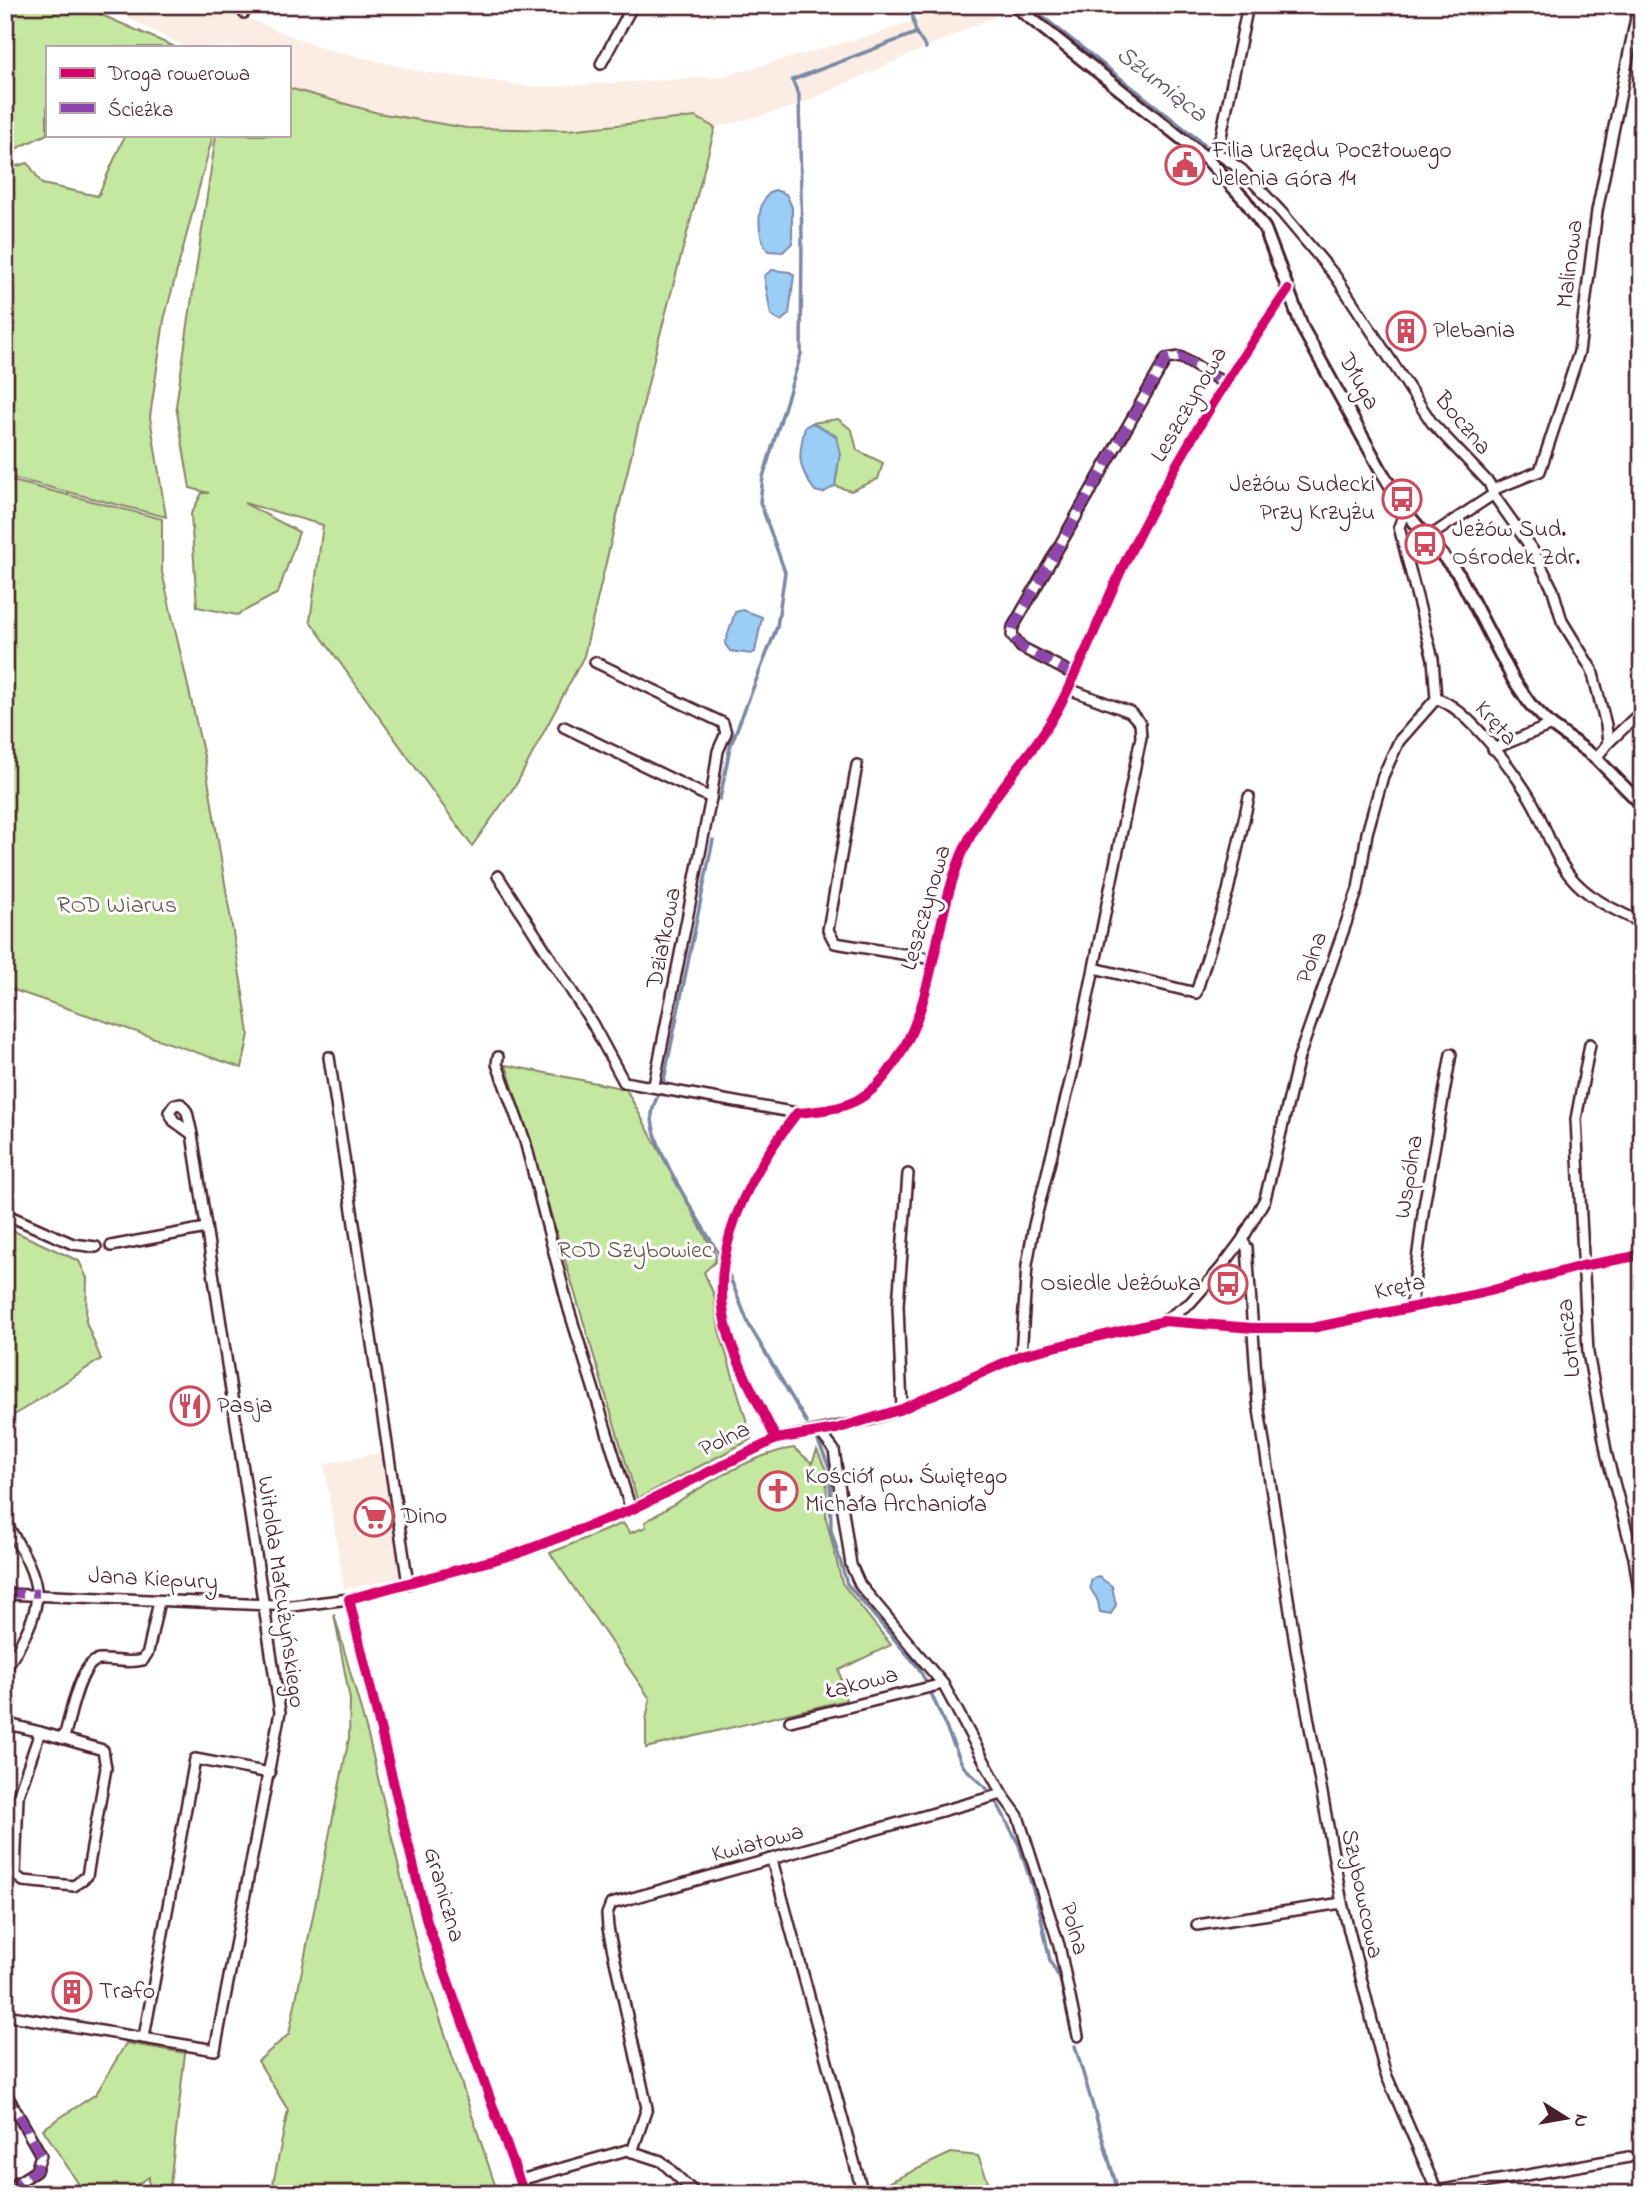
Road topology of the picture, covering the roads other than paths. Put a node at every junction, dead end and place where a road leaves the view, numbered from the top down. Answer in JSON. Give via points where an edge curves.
{"nodes":[{"id":1,"x":633,"y":5,"type":"edge"},
{"id":2,"x":1014,"y":5,"type":"edge"},
{"id":3,"x":1248,"y":5,"type":"edge"},
{"id":4,"x":1638,"y":8,"type":"dead end"},
{"id":5,"x":601,"y":64,"type":"dead end"},
{"id":6,"x":1209,"y":154,"type":"junction"},
{"id":7,"x":1288,"y":290,"type":"junction"},
{"id":8,"x":1226,"y":384,"type":"junction"},
{"id":9,"x":1493,"y":492,"type":"junction"},
{"id":10,"x":1405,"y":511,"type":"junction"},
{"id":11,"x":1427,"y":538,"type":"junction"},
{"id":12,"x":595,"y":662,"type":"dead end"},
{"id":13,"x":1075,"y":675,"type":"junction"},
{"id":14,"x":1069,"y":689,"type":"junction"},
{"id":15,"x":1436,"y":699,"type":"junction"},
{"id":16,"x":1642,"y":711,"type":"edge"},
{"id":17,"x":1551,"y":724,"type":"junction"},
{"id":18,"x":564,"y":726,"type":"dead end"},
{"id":19,"x":1608,"y":743,"type":"junction"},
{"id":20,"x":1493,"y":749,"type":"junction"},
{"id":21,"x":1596,"y":758,"type":"junction"},
{"id":22,"x":857,"y":765,"type":"dead end"},
{"id":23,"x":1249,"y":797,"type":"dead end"},
{"id":24,"x":711,"y":798,"type":"junction"},
{"id":25,"x":1642,"y":805,"type":"edge"},
{"id":26,"x":498,"y":876,"type":"dead end"},
{"id":27,"x":1642,"y":923,"type":"edge"},
{"id":28,"x":933,"y":959,"type":"junction"},
{"id":29,"x":1094,"y":968,"type":"junction"},
{"id":30,"x":1590,"y":1044,"type":"dead end"},
{"id":31,"x":1451,"y":1054,"type":"dead end"},
{"id":32,"x":329,"y":1057,"type":"dead end"},
{"id":33,"x":498,"y":1057,"type":"dead end"},
{"id":34,"x":657,"y":1086,"type":"junction"},
{"id":35,"x":797,"y":1113,"type":"junction"},
{"id":36,"x":191,"y":1134,"type":"dead end"},
{"id":37,"x":908,"y":1174,"type":"dead end"},
{"id":38,"x":5,"y":1214,"type":"edge"},
{"id":39,"x":206,"y":1228,"type":"junction"},
{"id":40,"x":1242,"y":1240,"type":"junction"},
{"id":41,"x":111,"y":1246,"type":"dead end"},
{"id":42,"x":96,"y":1247,"type":"dead end"},
{"id":43,"x":1642,"y":1255,"type":"edge"},
{"id":44,"x":1582,"y":1266,"type":"junction"},
{"id":45,"x":1411,"y":1307,"type":"junction"},
{"id":46,"x":1163,"y":1321,"type":"junction"},
{"id":47,"x":1253,"y":1328,"type":"junction"},
{"id":48,"x":1021,"y":1355,"type":"junction"},
{"id":49,"x":902,"y":1409,"type":"junction"},
{"id":50,"x":820,"y":1432,"type":"junction"},
{"id":51,"x":776,"y":1439,"type":"junction"},
{"id":52,"x":631,"y":1510,"type":"junction"},
{"id":53,"x":5,"y":1521,"type":"edge"},
{"id":54,"x":408,"y":1584,"type":"junction"},
{"id":55,"x":39,"y":1593,"type":"junction"},
{"id":56,"x":5,"y":1594,"type":"edge"},
{"id":57,"x":349,"y":1599,"type":"junction"},
{"id":58,"x":159,"y":1601,"type":"junction"},
{"id":59,"x":264,"y":1605,"type":"junction"},
{"id":60,"x":1642,"y":1610,"type":"edge"},
{"id":61,"x":5,"y":1670,"type":"edge"},
{"id":62,"x":943,"y":1684,"type":"junction"},
{"id":63,"x":790,"y":1721,"type":"dead end"},
{"id":64,"x":5,"y":1723,"type":"edge"},
{"id":65,"x":40,"y":1732,"type":"junction"},
{"id":66,"x":64,"y":1737,"type":"junction"},
{"id":67,"x":270,"y":1773,"type":"junction"},
{"id":68,"x":1002,"y":1794,"type":"junction"},
{"id":69,"x":772,"y":1860,"type":"junction"},
{"id":70,"x":10,"y":1875,"type":"edge"},
{"id":71,"x":1342,"y":1903,"type":"junction"},
{"id":72,"x":1197,"y":1925,"type":"dead end"},
{"id":73,"x":5,"y":2015,"type":"edge"},
{"id":74,"x":1078,"y":2036,"type":"dead end"},
{"id":75,"x":144,"y":2037,"type":"junction"},
{"id":76,"x":5,"y":2092,"type":"edge"},
{"id":77,"x":632,"y":2152,"type":"junction"},
{"id":78,"x":1629,"y":2157,"type":"dead end"},
{"id":79,"x":520,"y":2180,"type":"junction"},
{"id":80,"x":5,"y":2191,"type":"edge"},
{"id":81,"x":1438,"y":2192,"type":"edge"},
{"id":82,"x":524,"y":2194,"type":"edge"},
{"id":83,"x":696,"y":2194,"type":"edge"},
{"id":84,"x":863,"y":2194,"type":"edge"}],
"edges":[{"from":1,"to":5,"type":"street"},
{"from":2,"to":6,"type":"street","name":"Długa"},
{"from":3,"to":6,"type":"street","via":[[1221,136]]},
{"from":4,"to":9,"type":"street","name":"Malinowa","via":[[1608,151],[1572,380],[1540,471]]},
{"from":6,"to":7,"type":"street","name":"Długa","via":[[1258,217]]},
{"from":6,"to":9,"type":"street","name":"Boczna","via":[[1242,170],[1327,267],[1432,423]]},
{"from":7,"to":8,"type":"street","name":"Leszczynowa"},
{"from":7,"to":10,"type":"street","name":"Długa","via":[[1303,329]]},
{"from":8,"to":13,"type":"street","name":"Leszczynowa","via":[[1128,558]]},
{"from":8,"to":13,"type":"street","via":[[1180,357],[1166,359],[1013,627],[1012,635],[1021,647]]},
{"from":9,"to":11,"type":"street","name":"Malinowa"},
{"from":9,"to":19,"type":"street","name":"Boczna","via":[[1534,552],[1562,621],[1592,670]]},
{"from":10,"to":11,"type":"street","name":"Długa"},
{"from":10,"to":15,"type":"street","name":"Kręta","via":[[1399,527],[1433,659]]},
{"from":11,"to":17,"type":"street","name":"Długa","via":[[1459,575],[1513,679]]},
{"from":12,"to":24,"type":"street","name":"Działkowa","via":[[723,723],[726,733],[718,751]]},
{"from":13,"to":14,"type":"street","name":"Leszczynowa"},
{"from":14,"to":28,"type":"street","name":"Leszczynowa","via":[[1043,738],[986,808],[968,841],[953,874]]},
{"from":14,"to":29,"type":"street","via":[[1130,712],[1140,723],[1141,737]]},
{"from":15,"to":20,"type":"street","name":"Kręta","via":[[1448,701]]},
{"from":15,"to":40,"type":"street","name":"Polna","via":[[1399,741],[1383,776],[1358,889],[1300,1057],[1265,1199]]},
{"from":16,"to":19,"type":"street"},
{"from":17,"to":20,"type":"street"},
{"from":17,"to":21,"type":"street","name":"Długa"},
{"from":18,"to":24,"type":"street"},
{"from":19,"to":21,"type":"street"},
{"from":20,"to":27,"type":"street","name":"Kręta","via":[[1536,807],[1569,876],[1608,908]]},
{"from":21,"to":25,"type":"street","name":"Długa"},
{"from":22,"to":28,"type":"street","via":[[830,938],[835,943]]},
{"from":23,"to":29,"type":"street","via":[[1228,891],[1196,993]]},
{"from":24,"to":34,"type":"street","name":"Działkowa"},
{"from":26,"to":34,"type":"street","via":[[624,1082]]},
{"from":28,"to":35,"type":"street","name":"Leszczynowa","via":[[919,1016],[885,1077],[860,1101]]},
{"from":29,"to":48,"type":"street","via":[[1034,1225]]},
{"from":30,"to":44,"type":"street","name":"Lotnicza","via":[[1576,1119]]},
{"from":31,"to":45,"type":"street","name":"Wspólna"},
{"from":32,"to":54,"type":"street"},
{"from":33,"to":52,"type":"street"},
{"from":34,"to":35,"type":"street"},
{"from":35,"to":51,"type":"street","via":[[746,1195],[720,1273],[729,1338]]},
{"from":36,"to":39,"type":"street","name":"Witolda Małcużyńskiego"},
{"from":37,"to":49,"type":"street","via":[[898,1305]]},
{"from":38,"to":42,"type":"street","via":[[73,1244]]},
{"from":39,"to":41,"type":"street"},
{"from":39,"to":59,"type":"street","name":"Witolda Małcużyńskiego"},
{"from":40,"to":46,"type":"street","name":"Polna","via":[[1190,1303]]},
{"from":40,"to":47,"type":"street","via":[[1247,1248]]},
{"from":43,"to":44,"type":"street","name":"Kręta"},
{"from":44,"to":45,"type":"street","name":"Kręta"},
{"from":44,"to":60,"type":"street","name":"Lotnicza","via":[[1588,1353]]},
{"from":45,"to":47,"type":"street","name":"Kręta","via":[[1312,1328]]},
{"from":46,"to":47,"type":"street","name":"Kręta"},
{"from":46,"to":48,"type":"street","name":"Polna"},
{"from":47,"to":71,"type":"street","name":"Szybowcowa","via":[[1258,1403]]},
{"from":48,"to":49,"type":"street","name":"Polna"},
{"from":49,"to":50,"type":"street","name":"Polna"},
{"from":50,"to":51,"type":"street","name":"Polna"},
{"from":50,"to":62,"type":"street","name":"Polna","via":[[834,1450],[851,1565],[860,1585]]},
{"from":51,"to":52,"type":"street","name":"Polna"},
{"from":52,"to":54,"type":"street","name":"Polna","via":[[516,1554]]},
{"from":53,"to":55,"type":"street","via":[[29,1561]]},
{"from":54,"to":57,"type":"street","name":"Polna"},
{"from":55,"to":56,"type":"street","name":"Jana Kiepury"},
{"from":55,"to":58,"type":"street","name":"Jana Kiepury"},
{"from":55,"to":61,"type":"street","via":[[29,1628]]},
{"from":57,"to":59,"type":"street","name":"Polna"},
{"from":57,"to":79,"type":"street","name":"Graniczna","via":[[427,1922]]},
{"from":58,"to":59,"type":"street","name":"Jana Kiepury"},
{"from":58,"to":66,"type":"street","via":[[143,1660],[130,1664],[98,1660],[84,1669]]},
{"from":59,"to":67,"type":"street","name":"Witolda Małcużyńskiego","via":[[280,1712]]},
{"from":62,"to":63,"type":"street","name":"Łąkowa"},
{"from":62,"to":68,"type":"street","name":"Polna"},
{"from":64,"to":65,"type":"street"},
{"from":65,"to":66,"type":"street"},
{"from":65,"to":70,"type":"street","via":[[18,1796]]},
{"from":66,"to":70,"type":"street","via":[[103,1750],[107,1759],[87,1876],[74,1886],[23,1881]]},
{"from":67,"to":75,"type":"street","name":"Witolda Małcużyńskiego","via":[[215,2050]]},
{"from":67,"to":75,"type":"street","via":[[195,1759]]},
{"from":68,"to":69,"type":"street","name":"Kwiatowa"},
{"from":68,"to":74,"type":"street","name":"Polna","via":[[1018,1816],[1031,1851],[1059,1945]]},
{"from":69,"to":77,"type":"street","name":"Kwiatowa","via":[[611,1904],[608,1928],[647,2108]]},
{"from":69,"to":84,"type":"street"},
{"from":71,"to":72,"type":"street"},
{"from":71,"to":81,"type":"street","name":"Szybowcowa","via":[[1385,2072]]},
{"from":73,"to":75,"type":"street","name":"Witolda Małcużyńskiego"},
{"from":76,"to":80,"type":"street","via":[[41,2155],[36,2171]]},
{"from":77,"to":79,"type":"street"},
{"from":77,"to":83,"type":"street","via":[[661,2161]]},
{"from":78,"to":81,"type":"street"},
{"from":79,"to":82,"type":"street","name":"Graniczna"}]}
